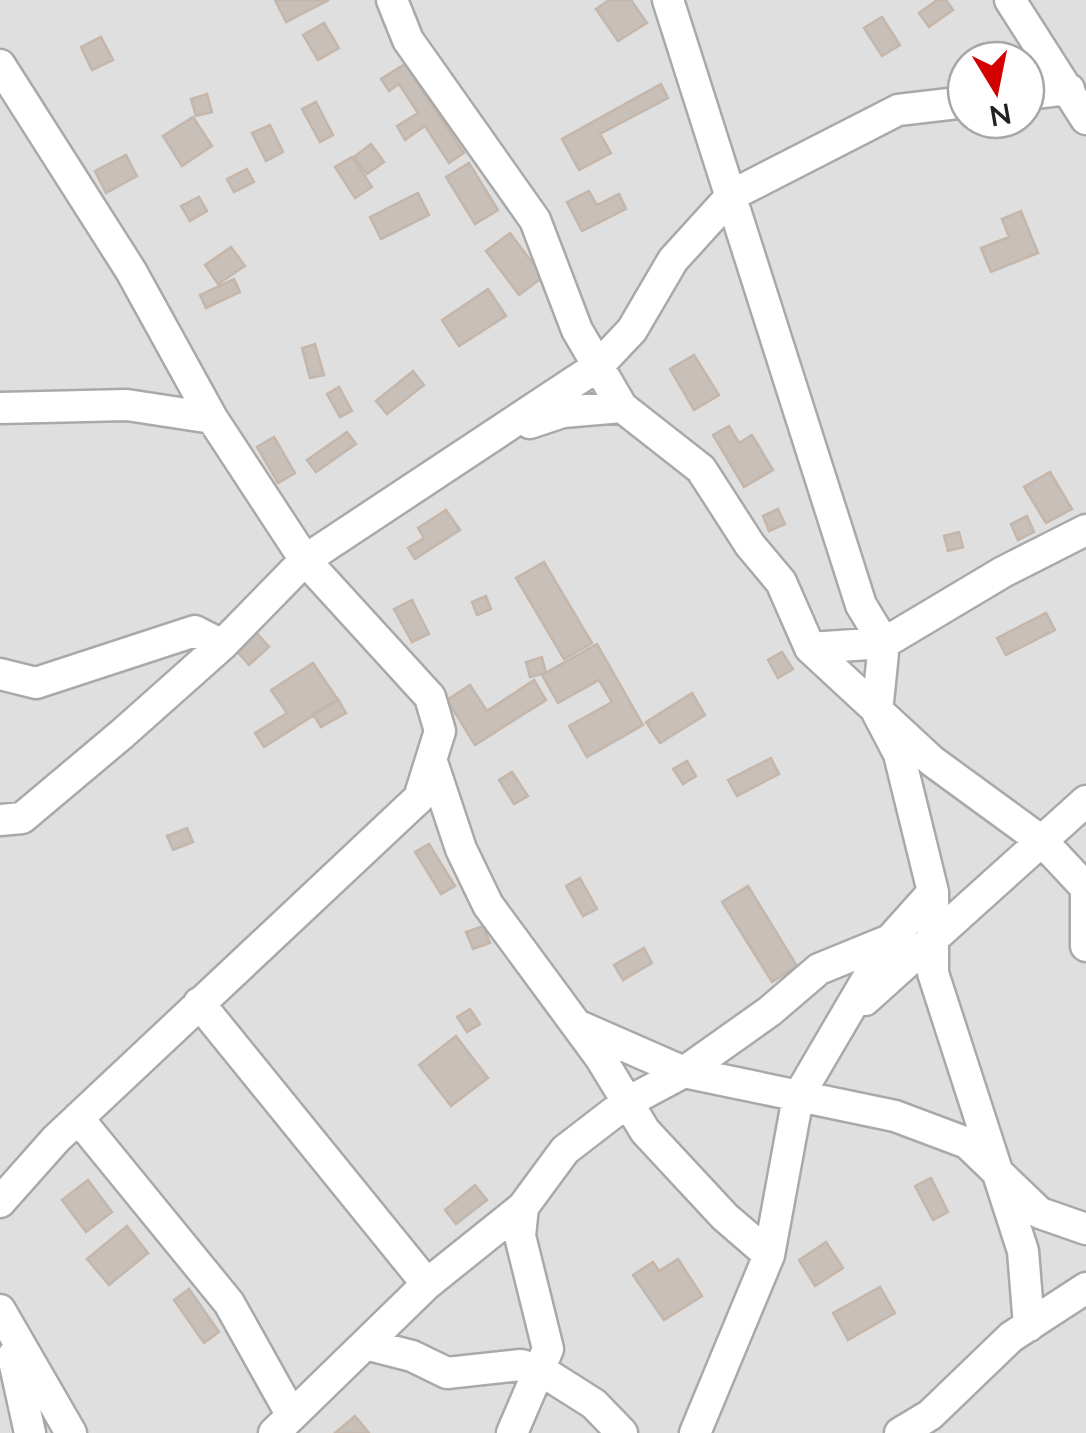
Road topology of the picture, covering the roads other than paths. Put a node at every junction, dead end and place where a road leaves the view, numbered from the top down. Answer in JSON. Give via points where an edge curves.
{"nodes":[{"id":1,"x":392,"y":0,"type":"edge"},
{"id":2,"x":668,"y":0,"type":"edge"},
{"id":3,"x":1010,"y":0,"type":"edge"},
{"id":4,"x":0,"y":65,"type":"edge"},
{"id":5,"x":1069,"y":89,"type":"junction"},
{"id":6,"x":1046,"y":92,"type":"edge"},
{"id":7,"x":946,"y":104,"type":"edge"},
{"id":8,"x":1086,"y":119,"type":"edge"},
{"id":9,"x":732,"y":194,"type":"junction"},
{"id":10,"x":598,"y":366,"type":"junction"},
{"id":11,"x":622,"y":407,"type":"junction"},
{"id":12,"x":0,"y":408,"type":"edge"},
{"id":13,"x":212,"y":418,"type":"junction"},
{"id":14,"x":498,"y":434,"type":"junction"},
{"id":15,"x":1086,"y":530,"type":"edge"},
{"id":16,"x":305,"y":560,"type":"junction"},
{"id":17,"x":861,"y":605,"type":"junction"},
{"id":18,"x":884,"y":643,"type":"junction"},
{"id":19,"x":222,"y":645,"type":"junction"},
{"id":20,"x":810,"y":648,"type":"junction"},
{"id":21,"x":0,"y":674,"type":"edge"},
{"id":22,"x":877,"y":712,"type":"junction"},
{"id":23,"x":433,"y":765,"type":"junction"},
{"id":24,"x":1086,"y":801,"type":"edge"},
{"id":25,"x":0,"y":820,"type":"edge"},
{"id":26,"x":1043,"y":842,"type":"junction"},
{"id":27,"x":1086,"y":889,"type":"edge"},
{"id":28,"x":933,"y":892,"type":"junction"},
{"id":29,"x":890,"y":940,"type":"junction"},
{"id":30,"x":931,"y":943,"type":"junction"},
{"id":31,"x":1086,"y":946,"type":"edge"},
{"id":32,"x":199,"y":1003,"type":"junction"},
{"id":33,"x":845,"y":1018,"type":"junction"},
{"id":34,"x":578,"y":1026,"type":"junction"},
{"id":35,"x":684,"y":1072,"type":"junction"},
{"id":36,"x":798,"y":1097,"type":"junction"},
{"id":37,"x":626,"y":1103,"type":"junction"},
{"id":38,"x":78,"y":1118,"type":"junction"},
{"id":39,"x":998,"y":1176,"type":"junction"},
{"id":40,"x":0,"y":1202,"type":"edge"},
{"id":41,"x":523,"y":1207,"type":"junction"},
{"id":42,"x":1086,"y":1229,"type":"edge"},
{"id":43,"x":769,"y":1255,"type":"junction"},
{"id":44,"x":428,"y":1284,"type":"junction"},
{"id":45,"x":1086,"y":1288,"type":"edge"},
{"id":46,"x":2,"y":1315,"type":"edge"},
{"id":47,"x":1029,"y":1326,"type":"junction"},
{"id":48,"x":369,"y":1345,"type":"junction"},
{"id":49,"x":542,"y":1371,"type":"junction"},
{"id":50,"x":283,"y":1424,"type":"edge"},
{"id":51,"x":30,"y":1433,"type":"edge"},
{"id":52,"x":71,"y":1433,"type":"edge"},
{"id":53,"x":512,"y":1433,"type":"edge"},
{"id":54,"x":622,"y":1433,"type":"edge"},
{"id":55,"x":695,"y":1433,"type":"edge"},
{"id":56,"x":900,"y":1433,"type":"edge"}],
"edges":[{"from":1,"to":10,"type":"street","via":[[408,40],[535,220],[577,330]]},
{"from":2,"to":9,"type":"street"},
{"from":3,"to":5,"type":"street"},
{"from":4,"to":13,"type":"street","via":[[131,271]]},
{"from":5,"to":6,"type":"street"},
{"from":5,"to":8,"type":"street"},
{"from":7,"to":9,"type":"street","via":[[898,110]]},
{"from":9,"to":10,"type":"street","via":[[674,260],[632,330]]},
{"from":9,"to":17,"type":"street"},
{"from":10,"to":11,"type":"street"},
{"from":10,"to":14,"type":"street"},
{"from":11,"to":14,"type":"street","via":[[562,412]]},
{"from":11,"to":20,"type":"street","via":[[701,469],[781,582]]},
{"from":12,"to":13,"type":"street","via":[[126,405]]},
{"from":13,"to":16,"type":"street"},
{"from":14,"to":16,"type":"street"},
{"from":15,"to":18,"type":"street"},
{"from":16,"to":19,"type":"street"},
{"from":16,"to":23,"type":"street","via":[[430,698],[440,731]]},
{"from":17,"to":18,"type":"street"},
{"from":17,"to":20,"type":"street"},
{"from":18,"to":20,"type":"street"},
{"from":18,"to":22,"type":"street"},
{"from":19,"to":21,"type":"street","via":[[195,631],[36,684]]},
{"from":19,"to":25,"type":"street","via":[[22,818]]},
{"from":20,"to":22,"type":"street"},
{"from":22,"to":26,"type":"street"},
{"from":22,"to":28,"type":"street","via":[[898,754]]},
{"from":23,"to":32,"type":"street","via":[[420,798]]},
{"from":23,"to":34,"type":"street","via":[[460,849],[488,905]]},
{"from":24,"to":26,"type":"street"},
{"from":26,"to":27,"type":"street"},
{"from":26,"to":30,"type":"street"},
{"from":27,"to":31,"type":"street"},
{"from":28,"to":29,"type":"street"},
{"from":28,"to":30,"type":"street"},
{"from":29,"to":30,"type":"street"},
{"from":29,"to":33,"type":"street"},
{"from":29,"to":35,"type":"street","via":[[819,969]]},
{"from":30,"to":33,"type":"street"},
{"from":30,"to":39,"type":"street","via":[[932,973]]},
{"from":32,"to":38,"type":"street"},
{"from":32,"to":44,"type":"street"},
{"from":33,"to":36,"type":"street"},
{"from":34,"to":35,"type":"street"},
{"from":34,"to":37,"type":"street"},
{"from":35,"to":36,"type":"street"},
{"from":35,"to":37,"type":"street"},
{"from":36,"to":39,"type":"street","via":[[895,1116],[967,1143]]},
{"from":36,"to":43,"type":"street"},
{"from":37,"to":41,"type":"street","via":[[565,1150]]},
{"from":37,"to":43,"type":"street","via":[[644,1131]]},
{"from":38,"to":40,"type":"street"},
{"from":38,"to":50,"type":"street","via":[[230,1303]]},
{"from":39,"to":42,"type":"street","via":[[1040,1213]]},
{"from":39,"to":47,"type":"street","via":[[1024,1250]]},
{"from":41,"to":44,"type":"street"},
{"from":41,"to":49,"type":"street","via":[[520,1236],[548,1349]]},
{"from":43,"to":55,"type":"street"},
{"from":44,"to":48,"type":"street"},
{"from":45,"to":47,"type":"street"},
{"from":46,"to":51,"type":"street"},
{"from":46,"to":52,"type":"street"},
{"from":47,"to":56,"type":"street","via":[[930,1415]]},
{"from":48,"to":49,"type":"street","via":[[447,1372],[521,1366]]},
{"from":48,"to":50,"type":"street"},
{"from":49,"to":53,"type":"street"},
{"from":49,"to":54,"type":"street","via":[[594,1404]]}]}
